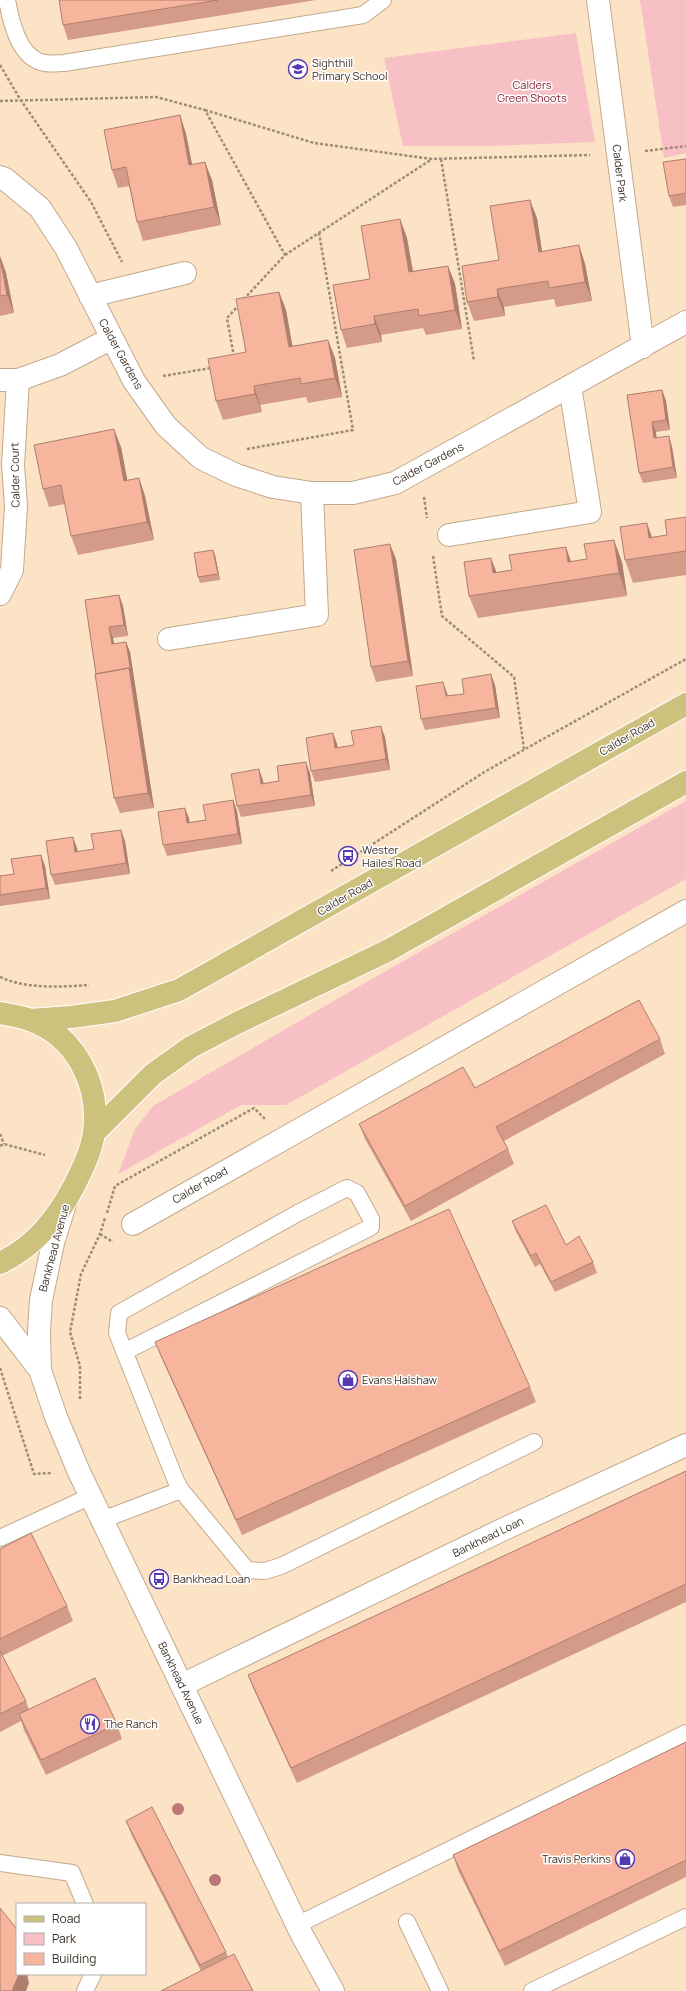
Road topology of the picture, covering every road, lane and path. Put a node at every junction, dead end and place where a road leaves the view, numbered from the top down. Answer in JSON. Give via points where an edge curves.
{"nodes":[{"id":1,"x":7,"y":0,"type":"edge"},
{"id":2,"x":383,"y":0,"type":"edge"},
{"id":3,"x":598,"y":0,"type":"edge"},
{"id":4,"x":0,"y":65,"type":"edge"},
{"id":5,"x":20,"y":99,"type":"junction"},
{"id":6,"x":0,"y":101,"type":"edge"},
{"id":7,"x":205,"y":110,"type":"junction"},
{"id":8,"x":686,"y":146,"type":"edge"},
{"id":9,"x":618,"y":154,"type":"junction"},
{"id":10,"x":432,"y":159,"type":"junction"},
{"id":11,"x":441,"y":159,"type":"junction"},
{"id":12,"x":0,"y":177,"type":"edge"},
{"id":13,"x":319,"y":233,"type":"junction"},
{"id":14,"x":285,"y":255,"type":"junction"},
{"id":15,"x":184,"y":273,"type":"dead end"},
{"id":16,"x":134,"y":285,"type":"junction"},
{"id":17,"x":90,"y":296,"type":"junction"},
{"id":18,"x":686,"y":322,"type":"edge"},
{"id":19,"x":112,"y":338,"type":"junction"},
{"id":20,"x":642,"y":347,"type":"junction"},
{"id":21,"x":474,"y":361,"type":"dead end"},
{"id":22,"x":235,"y":364,"type":"edge"},
{"id":23,"x":212,"y":368,"type":"edge"},
{"id":24,"x":9,"y":380,"type":"edge"},
{"id":25,"x":134,"y":381,"type":"junction"},
{"id":26,"x":570,"y":386,"type":"junction"},
{"id":27,"x":201,"y":458,"type":"junction"},
{"id":28,"x":410,"y":475,"type":"junction"},
{"id":29,"x":312,"y":493,"type":"junction"},
{"id":30,"x":428,"y":525,"type":"dead end"},
{"id":31,"x":449,"y":534,"type":"dead end"},
{"id":32,"x":433,"y":555,"type":"dead end"},
{"id":33,"x":6,"y":571,"type":"edge"},
{"id":34,"x":0,"y":594,"type":"edge"},
{"id":35,"x":169,"y":639,"type":"dead end"},
{"id":36,"x":686,"y":659,"type":"edge"},
{"id":37,"x":686,"y":704,"type":"edge"},
{"id":38,"x":524,"y":749,"type":"junction"},
{"id":39,"x":686,"y":782,"type":"edge"},
{"id":40,"x":326,"y":874,"type":"dead end"},
{"id":41,"x":686,"y":911,"type":"edge"},
{"id":42,"x":0,"y":977,"type":"edge"},
{"id":43,"x":96,"y":984,"type":"dead end"},
{"id":44,"x":0,"y":1013,"type":"edge"},
{"id":45,"x":30,"y":1020,"type":"junction"},
{"id":46,"x":94,"y":1133,"type":"junction"},
{"id":47,"x":0,"y":1134,"type":"edge"},
{"id":48,"x":283,"y":1138,"type":"junction"},
{"id":49,"x":4,"y":1144,"type":"junction"},
{"id":50,"x":0,"y":1146,"type":"edge"},
{"id":51,"x":45,"y":1155,"type":"dead end"},
{"id":52,"x":67,"y":1199,"type":"junction"},
{"id":53,"x":133,"y":1224,"type":"dead end"},
{"id":54,"x":0,"y":1263,"type":"edge"},
{"id":55,"x":0,"y":1318,"type":"edge"},
{"id":56,"x":124,"y":1352,"type":"junction"},
{"id":57,"x":80,"y":1366,"type":"dead end"},
{"id":58,"x":0,"y":1368,"type":"edge"},
{"id":59,"x":40,"y":1370,"type":"junction"},
{"id":60,"x":534,"y":1442,"type":"dead end"},
{"id":61,"x":686,"y":1444,"type":"edge"},
{"id":62,"x":79,"y":1472,"type":"junction"},
{"id":63,"x":181,"y":1490,"type":"junction"},
{"id":64,"x":91,"y":1496,"type":"junction"},
{"id":65,"x":102,"y":1520,"type":"junction"},
{"id":66,"x":0,"y":1538,"type":"edge"},
{"id":67,"x":182,"y":1685,"type":"junction"},
{"id":68,"x":686,"y":1733,"type":"edge"},
{"id":69,"x":0,"y":1863,"type":"edge"},
{"id":70,"x":85,"y":1903,"type":"edge"},
{"id":71,"x":686,"y":1917,"type":"edge"},
{"id":72,"x":407,"y":1922,"type":"dead end"},
{"id":73,"x":297,"y":1925,"type":"junction"},
{"id":74,"x":93,"y":1975,"type":"edge"},
{"id":75,"x":85,"y":1991,"type":"edge"},
{"id":76,"x":333,"y":1991,"type":"edge"},
{"id":77,"x":440,"y":1991,"type":"edge"},
{"id":78,"x":532,"y":1991,"type":"edge"}],
"edges":[{"from":1,"to":2,"type":"lane","via":[[18,38],[29,55],[45,64],[363,15]]},
{"from":3,"to":9,"type":"street","name":"Calder Park"},
{"from":4,"to":5,"type":"path"},
{"from":5,"to":6,"type":"path"},
{"from":5,"to":7,"type":"path","via":[[156,97]]},
{"from":5,"to":16,"type":"path","via":[[91,202]]},
{"from":7,"to":10,"type":"path","via":[[314,143]]},
{"from":7,"to":14,"type":"path"},
{"from":8,"to":9,"type":"path"},
{"from":9,"to":11,"type":"path"},
{"from":9,"to":20,"type":"street","name":"Calder Park"},
{"from":10,"to":11,"type":"path"},
{"from":10,"to":13,"type":"path"},
{"from":11,"to":21,"type":"path"},
{"from":12,"to":17,"type":"street","name":"Calder Gardens","via":[[40,208],[66,248]]},
{"from":13,"to":14,"type":"path"},
{"from":13,"to":27,"type":"path","via":[[353,430]]},
{"from":14,"to":22,"type":"path","via":[[227,318]]},
{"from":15,"to":16,"type":"street"},
{"from":16,"to":17,"type":"street"},
{"from":17,"to":19,"type":"street","name":"Calder Gardens"},
{"from":18,"to":20,"type":"street","name":"Calder Gardens"},
{"from":19,"to":24,"type":"street","name":"Calder Court","via":[[60,364]]},
{"from":19,"to":25,"type":"street","name":"Calder Gardens"},
{"from":20,"to":26,"type":"street","name":"Calder Gardens"},
{"from":23,"to":25,"type":"path"},
{"from":24,"to":33,"type":"street","name":"Calder Court","via":[[16,506]]},
{"from":25,"to":27,"type":"street","name":"Calder Gardens","via":[[166,426]]},
{"from":26,"to":28,"type":"street","name":"Calder Gardens"},
{"from":26,"to":31,"type":"street","via":[[590,512]]},
{"from":27,"to":29,"type":"street","name":"Calder Gardens","via":[[236,475],[273,487]]},
{"from":28,"to":29,"type":"street","name":"Calder Gardens","via":[[395,483],[353,494]]},
{"from":28,"to":30,"type":"path","via":[[424,494]]},
{"from":29,"to":35,"type":"street","via":[[317,615]]},
{"from":32,"to":38,"type":"path","via":[[442,616],[514,677]]},
{"from":33,"to":34,"type":"street","name":"Calder Court"},
{"from":36,"to":38,"type":"path"},
{"from":37,"to":45,"type":"main road","name":"Calder Road","via":[[179,990],[115,1011]]},
{"from":38,"to":40,"type":"path"},
{"from":39,"to":46,"type":"main road","via":[[389,950],[237,1022],[191,1047],[153,1074]]},
{"from":41,"to":48,"type":"street","name":"Calder Road"},
{"from":42,"to":43,"type":"path","via":[[14,983],[67,987]]},
{"from":44,"to":45,"type":"main road"},
{"from":45,"to":46,"type":"main road","via":[[66,1043],[82,1062],[91,1086],[95,1110]]},
{"from":46,"to":52,"type":"main road","via":[[82,1169]]},
{"from":47,"to":49,"type":"path"},
{"from":48,"to":53,"type":"street","name":"Calder Road"},
{"from":48,"to":57,"type":"path","via":[[254,1108],[115,1186],[100,1234],[80,1274],[70,1332]]},
{"from":49,"to":50,"type":"path"},
{"from":49,"to":51,"type":"path"},
{"from":52,"to":54,"type":"main road","via":[[34,1243]]},
{"from":52,"to":59,"type":"street","name":"Bankhead Avenue","via":[[53,1243],[40,1300]]},
{"from":55,"to":59,"type":"street","name":"Bankhead Avenue"},
{"from":56,"to":56,"type":"lane","via":[[117,1333],[119,1313],[347,1188],[357,1193],[371,1219],[371,1227]]},
{"from":56,"to":63,"type":"lane"},
{"from":58,"to":62,"type":"path","via":[[34,1474]]},
{"from":59,"to":62,"type":"street","name":"Bankhead Avenue"},
{"from":60,"to":63,"type":"lane","via":[[281,1566],[265,1571],[247,1570]]},
{"from":61,"to":67,"type":"street","name":"Bankhead Loan"},
{"from":62,"to":64,"type":"street","name":"Bankhead Avenue"},
{"from":63,"to":65,"type":"lane"},
{"from":64,"to":65,"type":"street","name":"Bankhead Avenue"},
{"from":64,"to":66,"type":"lane"},
{"from":65,"to":67,"type":"street","name":"Bankhead Avenue"},
{"from":67,"to":73,"type":"street","name":"Bankhead Avenue"},
{"from":68,"to":73,"type":"lane"},
{"from":69,"to":70,"type":"lane","via":[[72,1873]]},
{"from":71,"to":78,"type":"lane"},
{"from":72,"to":77,"type":"lane"},
{"from":73,"to":76,"type":"street","name":"Bankhead Avenue"},
{"from":74,"to":75,"type":"lane"}]}
